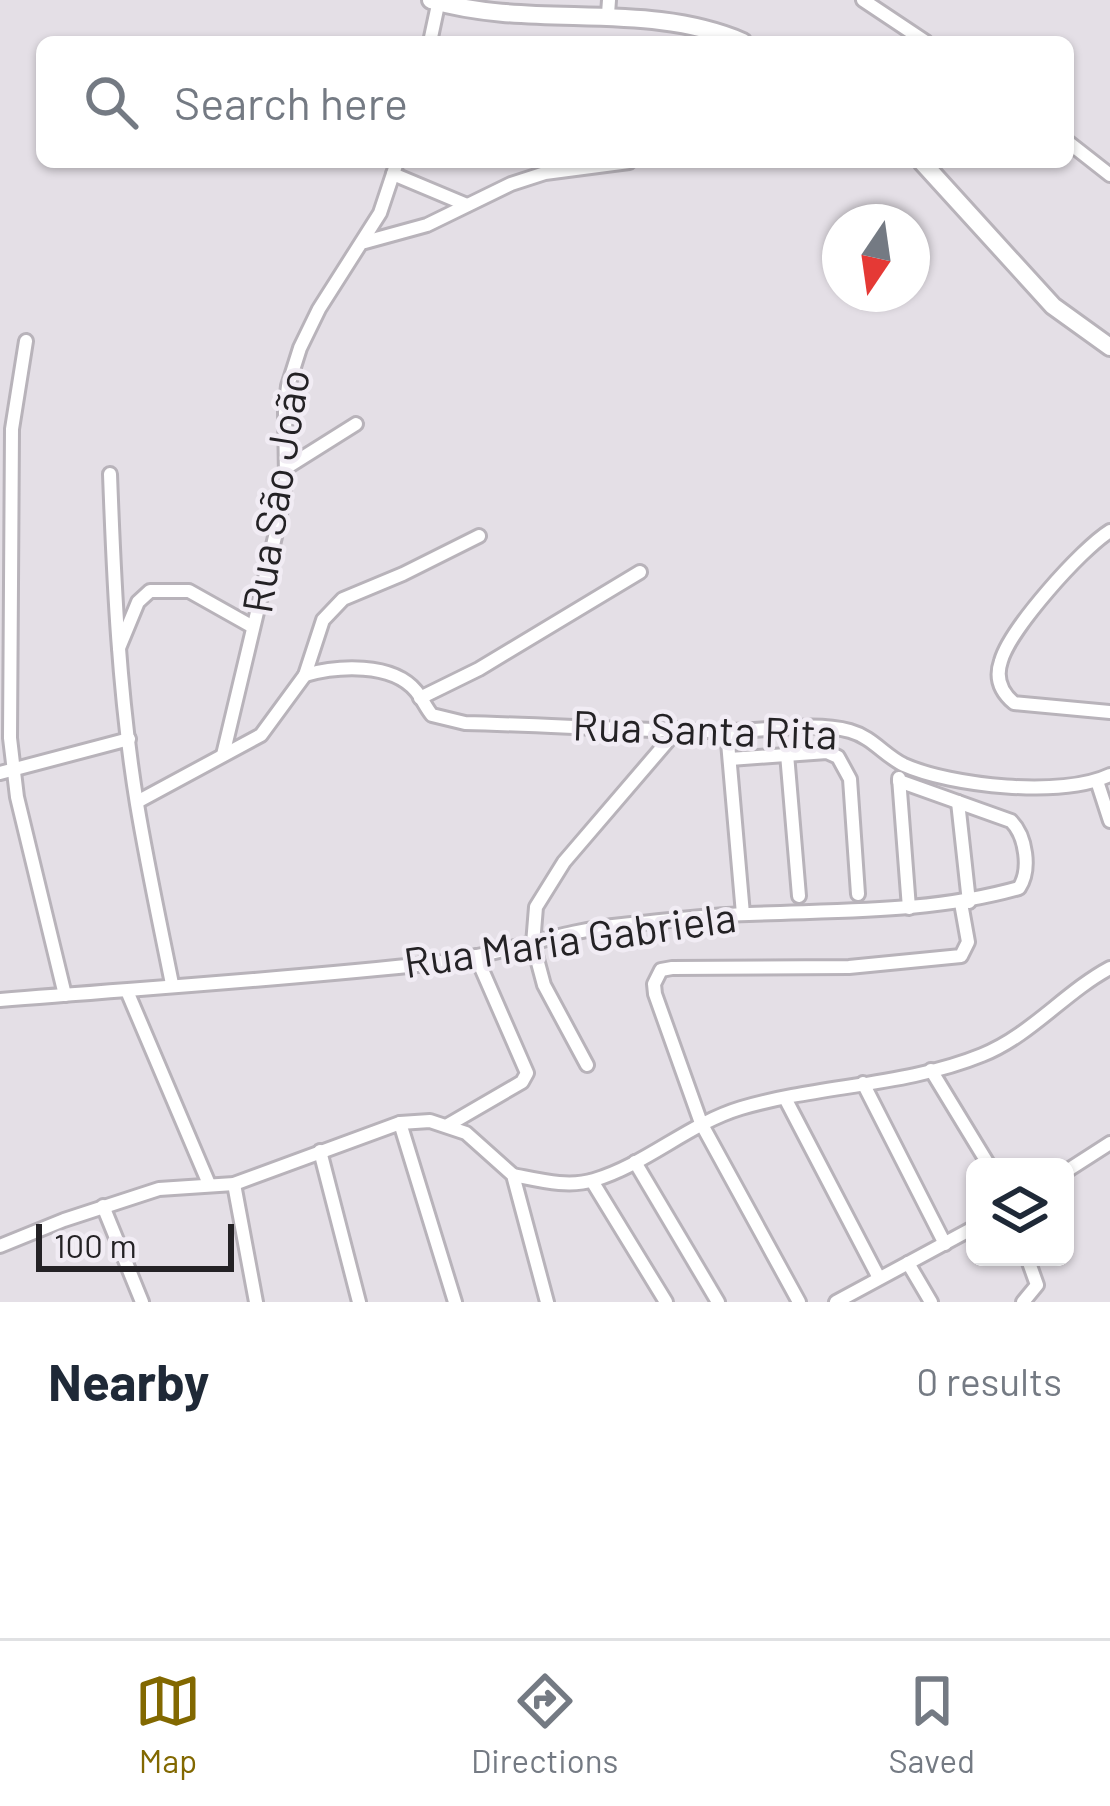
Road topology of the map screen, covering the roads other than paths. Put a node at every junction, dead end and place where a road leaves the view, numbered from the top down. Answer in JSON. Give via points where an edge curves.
{"nodes":[{"id":1,"x":863,"y":0,"type":"edge"},
{"id":2,"x":436,"y":1,"type":"edge"},
{"id":3,"x":609,"y":7,"type":"edge"},
{"id":4,"x":431,"y":36,"type":"edge"},
{"id":5,"x":723,"y":36,"type":"edge"},
{"id":6,"x":917,"y":36,"type":"edge"},
{"id":7,"x":1074,"y":147,"type":"edge"},
{"id":8,"x":395,"y":168,"type":"edge"},
{"id":9,"x":583,"y":168,"type":"edge"},
{"id":10,"x":927,"y":168,"type":"edge"},
{"id":11,"x":1110,"y":175,"type":"edge"},
{"id":12,"x":467,"y":205,"type":"junction"},
{"id":13,"x":365,"y":242,"type":"junction"},
{"id":14,"x":26,"y":341,"type":"dead end"},
{"id":15,"x":1110,"y":347,"type":"edge"},
{"id":16,"x":356,"y":424,"type":"dead end"},
{"id":17,"x":286,"y":467,"type":"junction"},
{"id":18,"x":110,"y":474,"type":"dead end"},
{"id":19,"x":1110,"y":531,"type":"edge"},
{"id":20,"x":479,"y":536,"type":"dead end"},
{"id":21,"x":640,"y":572,"type":"dead end"},
{"id":22,"x":253,"y":627,"type":"junction"},
{"id":23,"x":118,"y":650,"type":"junction"},
{"id":24,"x":305,"y":675,"type":"junction"},
{"id":25,"x":420,"y":698,"type":"junction"},
{"id":26,"x":1110,"y":712,"type":"edge"},
{"id":27,"x":678,"y":729,"type":"junction"},
{"id":28,"x":728,"y":731,"type":"junction"},
{"id":29,"x":129,"y":739,"type":"junction"},
{"id":30,"x":787,"y":754,"type":"junction"},
{"id":31,"x":223,"y":755,"type":"junction"},
{"id":32,"x":730,"y":759,"type":"junction"},
{"id":33,"x":898,"y":762,"type":"junction"},
{"id":34,"x":6,"y":772,"type":"edge"},
{"id":35,"x":1104,"y":778,"type":"edge"},
{"id":36,"x":899,"y":781,"type":"junction"},
{"id":37,"x":136,"y":802,"type":"junction"},
{"id":38,"x":958,"y":802,"type":"junction"},
{"id":39,"x":1110,"y":821,"type":"edge"},
{"id":40,"x":858,"y":894,"type":"dead end"},
{"id":41,"x":799,"y":896,"type":"dead end"},
{"id":42,"x":965,"y":903,"type":"junction"},
{"id":43,"x":909,"y":908,"type":"junction"},
{"id":44,"x":743,"y":914,"type":"junction"},
{"id":45,"x":533,"y":944,"type":"junction"},
{"id":46,"x":476,"y":956,"type":"junction"},
{"id":47,"x":1110,"y":968,"type":"edge"},
{"id":48,"x":172,"y":984,"type":"junction"},
{"id":49,"x":127,"y":991,"type":"junction"},
{"id":50,"x":64,"y":994,"type":"junction"},
{"id":51,"x":0,"y":1000,"type":"edge"},
{"id":52,"x":587,"y":1065,"type":"dead end"},
{"id":53,"x":931,"y":1070,"type":"junction"},
{"id":54,"x":863,"y":1083,"type":"junction"},
{"id":55,"x":785,"y":1098,"type":"junction"},
{"id":56,"x":400,"y":1123,"type":"junction"},
{"id":57,"x":701,"y":1123,"type":"junction"},
{"id":58,"x":448,"y":1125,"type":"junction"},
{"id":59,"x":1110,"y":1143,"type":"edge"},
{"id":60,"x":320,"y":1151,"type":"junction"},
{"id":61,"x":985,"y":1158,"type":"edge"},
{"id":62,"x":635,"y":1162,"type":"junction"},
{"id":63,"x":1074,"y":1166,"type":"edge"},
{"id":64,"x":513,"y":1174,"type":"junction"},
{"id":65,"x":592,"y":1181,"type":"junction"},
{"id":66,"x":209,"y":1184,"type":"junction"},
{"id":67,"x":235,"y":1184,"type":"junction"},
{"id":68,"x":103,"y":1206,"type":"junction"},
{"id":69,"x":966,"y":1232,"type":"edge"},
{"id":70,"x":945,"y":1244,"type":"junction"},
{"id":71,"x":0,"y":1246,"type":"edge"},
{"id":72,"x":908,"y":1263,"type":"junction"},
{"id":73,"x":1030,"y":1266,"type":"edge"},
{"id":74,"x":879,"y":1278,"type":"junction"},
{"id":75,"x":142,"y":1302,"type":"edge"},
{"id":76,"x":256,"y":1302,"type":"edge"},
{"id":77,"x":359,"y":1302,"type":"edge"},
{"id":78,"x":455,"y":1302,"type":"edge"},
{"id":79,"x":547,"y":1302,"type":"edge"},
{"id":80,"x":666,"y":1302,"type":"edge"},
{"id":81,"x":718,"y":1302,"type":"edge"},
{"id":82,"x":800,"y":1302,"type":"edge"},
{"id":83,"x":836,"y":1302,"type":"edge"},
{"id":84,"x":931,"y":1302,"type":"edge"},
{"id":85,"x":1023,"y":1302,"type":"edge"}],
"edges":[{"from":1,"to":6,"type":"street"},
{"from":2,"to":3,"type":"street","via":[[525,14]]},
{"from":2,"to":4,"type":"street"},
{"from":3,"to":5,"type":"street"},
{"from":7,"to":11,"type":"street"},
{"from":8,"to":12,"type":"street"},
{"from":8,"to":13,"type":"street","name":"Rua São João"},
{"from":9,"to":12,"type":"street","via":[[544,173]]},
{"from":10,"to":15,"type":"street","via":[[1037,290]]},
{"from":12,"to":13,"type":"street"},
{"from":13,"to":17,"type":"street","name":"Rua São João","via":[[299,348],[285,412]]},
{"from":14,"to":34,"type":"street","via":[[10,467]]},
{"from":16,"to":17,"type":"street"},
{"from":17,"to":22,"type":"street","name":"Rua São João"},
{"from":18,"to":23,"type":"street"},
{"from":19,"to":26,"type":"street","via":[[1072,561],[1005,650],[998,676],[1014,703]]},
{"from":20,"to":24,"type":"street","via":[[343,599],[323,620]]},
{"from":21,"to":25,"type":"street"},
{"from":22,"to":23,"type":"street","via":[[188,591],[150,591]]},
{"from":22,"to":31,"type":"street","name":"Rua São João"},
{"from":23,"to":29,"type":"street"},
{"from":24,"to":25,"type":"street","name":"Rua Santa Rita","via":[[363,669],[404,681]]},
{"from":24,"to":31,"type":"street","via":[[261,735]]},
{"from":25,"to":27,"type":"street","name":"Rua Santa Rita","via":[[441,720],[465,723]]},
{"from":27,"to":28,"type":"street","name":"Rua Santa Rita"},
{"from":27,"to":45,"type":"street","via":[[541,895]]},
{"from":28,"to":32,"type":"street"},
{"from":28,"to":33,"type":"street","name":"Rua Santa Rita","via":[[850,731]]},
{"from":29,"to":34,"type":"street"},
{"from":29,"to":37,"type":"street"},
{"from":30,"to":32,"type":"street"},
{"from":30,"to":40,"type":"street","via":[[827,752],[850,779]]},
{"from":30,"to":41,"type":"street"},
{"from":31,"to":37,"type":"street"},
{"from":32,"to":44,"type":"street"},
{"from":33,"to":35,"type":"street","name":"Rua Santa Rita","via":[[1028,789]]},
{"from":33,"to":36,"type":"street"},
{"from":34,"to":50,"type":"street"},
{"from":35,"to":39,"type":"street"},
{"from":36,"to":38,"type":"street","name":"Rua Maria Gabriela"},
{"from":36,"to":43,"type":"street"},
{"from":37,"to":48,"type":"street"},
{"from":38,"to":42,"type":"street"},
{"from":38,"to":42,"type":"street","name":"Rua Maria Gabriela","via":[[1017,827],[1027,874],[1019,888]]},
{"from":42,"to":43,"type":"street","name":"Rua Maria Gabriela"},
{"from":42,"to":57,"type":"street","via":[[962,956],[661,970],[655,994]]},
{"from":43,"to":44,"type":"street","name":"Rua Maria Gabriela"},
{"from":44,"to":45,"type":"street","name":"Rua Maria Gabriela","via":[[615,926]]},
{"from":45,"to":46,"type":"street","name":"Rua Maria Gabriela"},
{"from":45,"to":52,"type":"street","via":[[544,986]]},
{"from":46,"to":48,"type":"street","name":"Rua Maria Gabriela"},
{"from":46,"to":58,"type":"street","via":[[527,1073]]},
{"from":47,"to":53,"type":"street","via":[[996,1048]]},
{"from":48,"to":49,"type":"street","name":"Rua Maria Gabriela"},
{"from":49,"to":50,"type":"street","name":"Rua Maria Gabriela"},
{"from":49,"to":66,"type":"street"},
{"from":50,"to":51,"type":"street","name":"Rua Maria Gabriela"},
{"from":53,"to":54,"type":"street"},
{"from":53,"to":61,"type":"street"},
{"from":54,"to":55,"type":"street"},
{"from":54,"to":70,"type":"street"},
{"from":55,"to":57,"type":"street"},
{"from":55,"to":74,"type":"street"},
{"from":56,"to":58,"type":"street"},
{"from":56,"to":60,"type":"street"},
{"from":56,"to":78,"type":"street"},
{"from":57,"to":62,"type":"street"},
{"from":57,"to":82,"type":"street"},
{"from":58,"to":64,"type":"street"},
{"from":59,"to":63,"type":"street"},
{"from":60,"to":67,"type":"street"},
{"from":60,"to":77,"type":"street"},
{"from":62,"to":65,"type":"street"},
{"from":62,"to":81,"type":"street"},
{"from":64,"to":65,"type":"street"},
{"from":64,"to":79,"type":"street"},
{"from":65,"to":80,"type":"street"},
{"from":66,"to":67,"type":"street"},
{"from":66,"to":68,"type":"street"},
{"from":67,"to":76,"type":"street"},
{"from":68,"to":71,"type":"street"},
{"from":68,"to":75,"type":"street"},
{"from":69,"to":70,"type":"street"},
{"from":70,"to":72,"type":"street"},
{"from":72,"to":74,"type":"street"},
{"from":72,"to":84,"type":"street"},
{"from":73,"to":85,"type":"street","via":[[1037,1285]]},
{"from":74,"to":83,"type":"street"}]}
